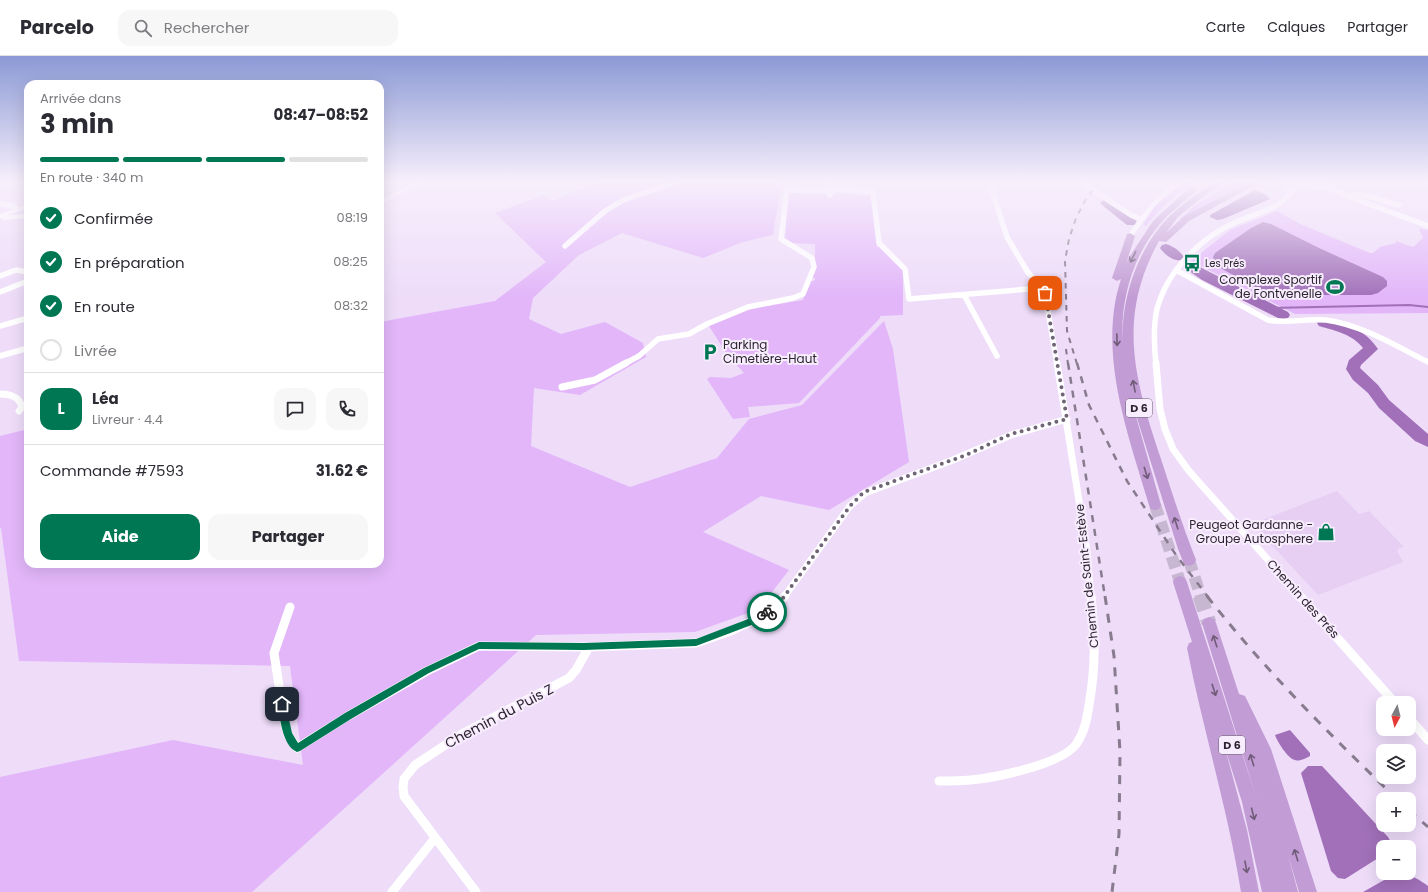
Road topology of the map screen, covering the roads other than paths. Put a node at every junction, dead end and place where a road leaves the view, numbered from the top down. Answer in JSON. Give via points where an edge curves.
{"nodes":[{"id":1,"x":596,"y":220,"type":"edge"},
{"id":2,"x":783,"y":220,"type":"edge"},
{"id":3,"x":876,"y":220,"type":"edge"},
{"id":4,"x":1002,"y":220,"type":"edge"},
{"id":5,"x":1140,"y":220,"type":"edge"},
{"id":6,"x":1158,"y":220,"type":"edge"},
{"id":7,"x":1171,"y":220,"type":"edge"},
{"id":8,"x":1185,"y":220,"type":"edge"},
{"id":9,"x":1241,"y":220,"type":"edge"},
{"id":10,"x":1412,"y":220,"type":"edge"},
{"id":11,"x":1428,"y":226,"type":"edge"},
{"id":12,"x":1130,"y":236,"type":"joint"},
{"id":13,"x":565,"y":246,"type":"dead end"},
{"id":14,"x":1148,"y":252,"type":"junction"},
{"id":15,"x":1176,"y":270,"type":"junction"},
{"id":16,"x":24,"y":271,"type":"edge"},
{"id":17,"x":0,"y":276,"type":"edge"},
{"id":18,"x":24,"y":283,"type":"edge"},
{"id":19,"x":1041,"y":288,"type":"junction"},
{"id":20,"x":0,"y":292,"type":"edge"},
{"id":21,"x":964,"y":295,"type":"junction"},
{"id":22,"x":1119,"y":301,"type":"junction"},
{"id":23,"x":24,"y":319,"type":"edge"},
{"id":24,"x":0,"y":326,"type":"edge"},
{"id":25,"x":24,"y":349,"type":"edge"},
{"id":26,"x":0,"y":356,"type":"edge"},
{"id":27,"x":997,"y":356,"type":"dead end"},
{"id":28,"x":1428,"y":362,"type":"edge"},
{"id":29,"x":562,"y":387,"type":"dead end"},
{"id":30,"x":0,"y":394,"type":"edge"},
{"id":31,"x":19,"y":412,"type":"dead end"},
{"id":32,"x":1067,"y":419,"type":"junction"},
{"id":33,"x":1155,"y":505,"type":"tunnel mouth"},
{"id":34,"x":1188,"y":560,"type":"tunnel mouth"},
{"id":35,"x":1180,"y":582,"type":"tunnel mouth"},
{"id":36,"x":1186,"y":599,"type":"junction"},
{"id":37,"x":290,"y":607,"type":"dead end"},
{"id":38,"x":1209,"y":623,"type":"tunnel mouth"},
{"id":39,"x":589,"y":647,"type":"junction"},
{"id":40,"x":1221,"y":660,"type":"junction"},
{"id":41,"x":1389,"y":696,"type":"edge"},
{"id":42,"x":1416,"y":726,"type":"edge"},
{"id":43,"x":1428,"y":740,"type":"edge"},
{"id":44,"x":939,"y":781,"type":"dead end"},
{"id":45,"x":435,"y":838,"type":"junction"},
{"id":46,"x":392,"y":892,"type":"edge"},
{"id":47,"x":476,"y":892,"type":"edge"},
{"id":48,"x":1250,"y":892,"type":"edge"},
{"id":49,"x":1271,"y":892,"type":"edge"},
{"id":50,"x":1289,"y":892,"type":"edge"},
{"id":51,"x":1308,"y":892,"type":"edge"}],
"edges":[{"from":1,"to":13,"type":"street"},
{"from":2,"to":29,"type":"street","via":[[781,238],[785,244],[799,248],[812,258],[814,267],[803,294],[748,307],[689,334],[658,339],[639,356],[595,380]]},
{"from":3,"to":21,"type":"street","via":[[879,243],[905,269],[909,299]]},
{"from":4,"to":19,"type":"street","via":[[1007,237],[1027,271]]},
{"from":5,"to":12,"type":"street"},
{"from":6,"to":22,"type":"highway","number":"D 6","one_way":true,"via":[[1138,247],[1129,266]]},
{"from":7,"to":14,"type":"highway","number":"D 6","via":[[1159,233]]},
{"from":8,"to":14,"type":"highway"},
{"from":9,"to":15,"type":"street","name":"Chemin des Prés","via":[[1218,231],[1195,249]]},
{"from":10,"to":11,"type":"street"},
{"from":12,"to":22,"type":"highway","via":[[1117,281]]},
{"from":34,"to":14,"type":"highway","number":"D 6","one_way":true,"via":[[1144,424],[1131,372],[1128,326],[1130,303],[1140,268]]},
{"from":15,"to":28,"type":"street","via":[[1268,320],[1318,320],[1340,323],[1375,336]]},
{"from":15,"to":41,"type":"street","name":"Chemin des Prés","via":[[1157,309],[1155,332],[1161,412],[1166,434],[1173,449]]},
{"from":16,"to":17,"type":"street","via":[[16,270]]},
{"from":18,"to":20,"type":"street"},
{"from":19,"to":21,"type":"street"},
{"from":19,"to":32,"type":"street","name":"Chemin de Saint-Estève","via":[[1045,293]]},
{"from":21,"to":27,"type":"street"},
{"from":22,"to":33,"type":"highway","number":"D 6","one_way":true,"via":[[1116,341],[1120,378]]},
{"from":23,"to":24,"type":"street"},
{"from":25,"to":26,"type":"street"},
{"from":30,"to":31,"type":"street","via":[[15,396],[21,403]]},
{"from":32,"to":39,"type":"street","via":[[1011,434],[966,455],[864,492],[850,506],[783,598],[759,618],[696,643]]},
{"from":32,"to":44,"type":"street","name":"Chemin de Saint-Estève","via":[[1087,551],[1095,638],[1094,678],[1085,727],[1072,749],[1051,762],[989,778]]},
{"from":35,"to":36,"type":"highway","number":"D 6"},
{"from":36,"to":48,"type":"highway","one_way":true,"via":[[1201,687],[1233,804]]},
{"from":36,"to":49,"type":"highway","number":"D 6","one_way":true,"via":[[1250,802]]},
{"from":37,"to":39,"type":"street","via":[[274,653],[285,725],[297,748],[427,671],[479,646]]},
{"from":40,"to":38,"type":"highway","number":"D 6","one_way":true},
{"from":39,"to":45,"type":"street","name":"Chemin du Puis Z","via":[[569,678],[462,734],[409,770],[403,780],[404,796]]},
{"from":50,"to":40,"type":"highway","number":"D 6","one_way":true,"via":[[1266,805]]},
{"from":51,"to":40,"type":"highway","one_way":true,"via":[[1263,749]]},
{"from":42,"to":43,"type":"street"},
{"from":45,"to":46,"type":"street"},
{"from":45,"to":47,"type":"street"}]}
